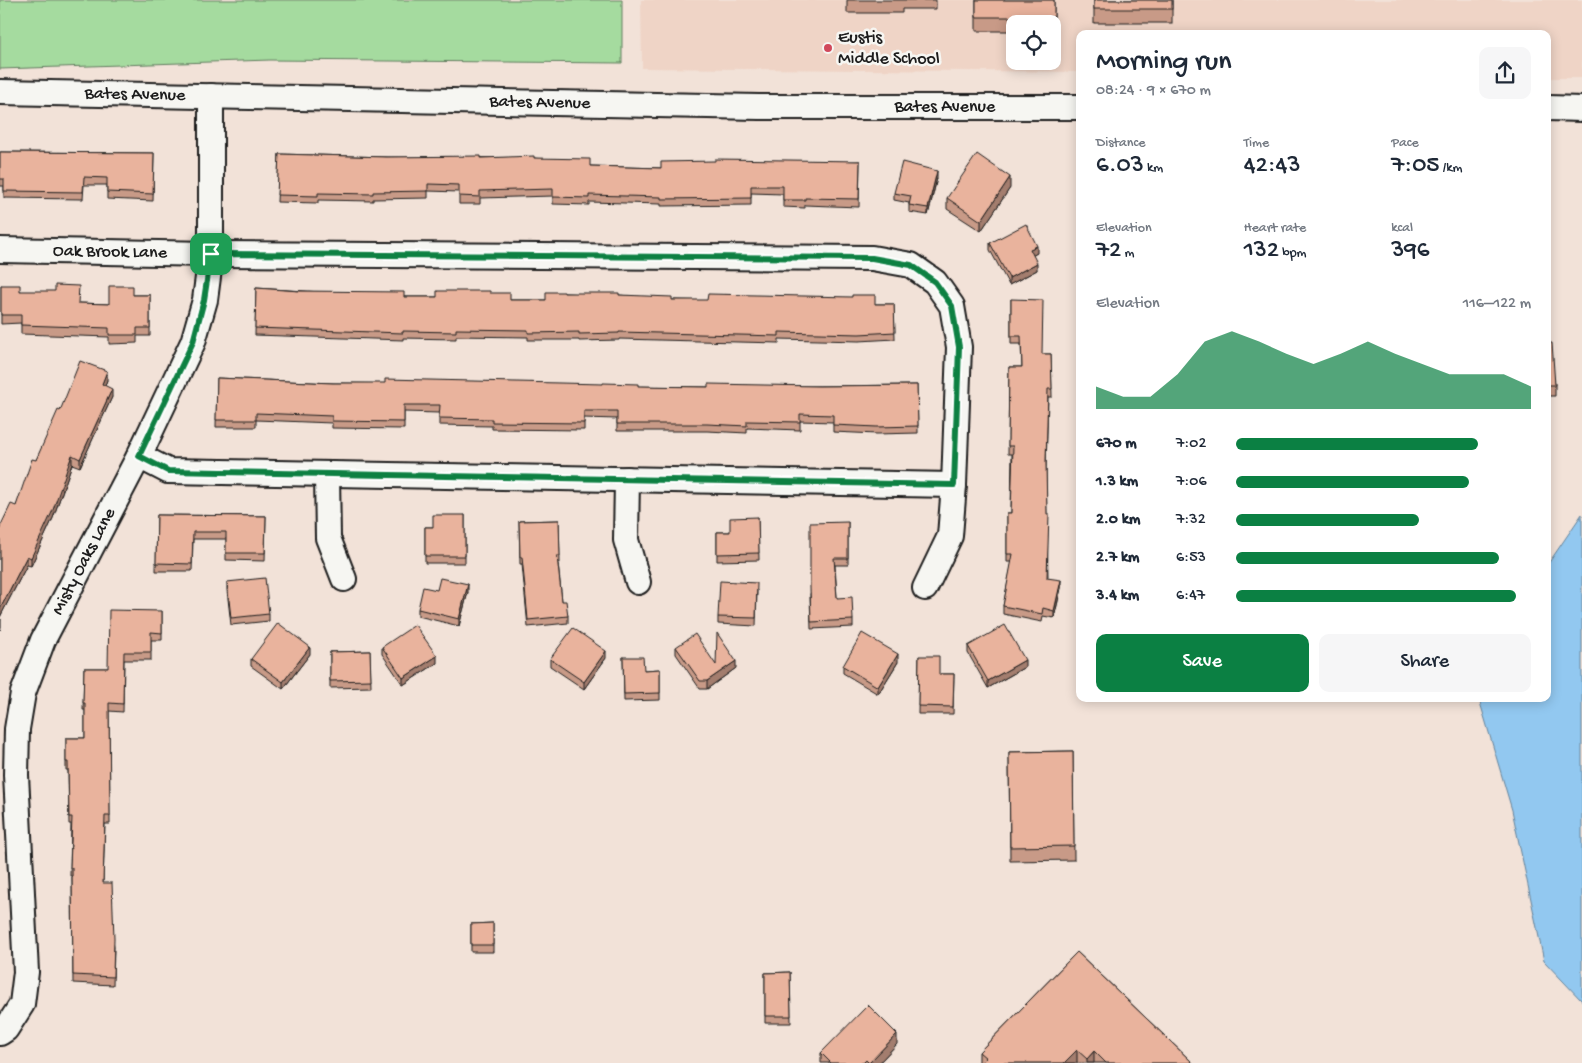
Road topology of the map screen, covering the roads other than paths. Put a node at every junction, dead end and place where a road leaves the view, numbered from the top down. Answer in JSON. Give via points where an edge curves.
{"nodes":[{"id":1,"x":0,"y":92,"type":"edge"},
{"id":2,"x":211,"y":96,"type":"junction"},
{"id":3,"x":1076,"y":107,"type":"edge"},
{"id":4,"x":1551,"y":108,"type":"edge"},
{"id":5,"x":1582,"y":109,"type":"edge"},
{"id":6,"x":0,"y":250,"type":"edge"},
{"id":7,"x":211,"y":254,"type":"junction"},
{"id":8,"x":139,"y":456,"type":"junction"},
{"id":9,"x":328,"y":474,"type":"junction"},
{"id":10,"x":627,"y":479,"type":"junction"},
{"id":11,"x":954,"y":485,"type":"junction"},
{"id":12,"x":344,"y":579,"type":"dead end"},
{"id":13,"x":638,"y":582,"type":"dead end"},
{"id":14,"x":925,"y":588,"type":"dead end"},
{"id":15,"x":8,"y":776,"type":"edge"},
{"id":16,"x":0,"y":1033,"type":"edge"}],
"edges":[{"from":1,"to":2,"type":"street","name":"Bates Avenue"},
{"from":2,"to":3,"type":"street","name":"Bates Avenue","via":[[749,106]]},
{"from":2,"to":7,"type":"street","name":"Misty Oaks Lane"},
{"from":4,"to":5,"type":"street"},
{"from":6,"to":7,"type":"street","name":"Oak Brook Lane"},
{"from":7,"to":8,"type":"street","name":"Misty Oaks Lane","via":[[193,342]]},
{"from":7,"to":11,"type":"street","name":"Oak Brook Lane","via":[[872,258],[911,265],[935,282],[952,306],[959,347]]},
{"from":8,"to":9,"type":"street","via":[[168,471]]},
{"from":8,"to":15,"type":"street","name":"Misty Oaks Lane","via":[[43,640],[23,693]]},
{"from":9,"to":10,"type":"street"},
{"from":9,"to":12,"type":"street","via":[[328,538]]},
{"from":10,"to":11,"type":"street"},
{"from":10,"to":13,"type":"street","via":[[626,540]]},
{"from":11,"to":14,"type":"street","name":"Oak Brook Lane","via":[[950,536]]},
{"from":15,"to":16,"type":"street","name":"Misty Oaks Lane","via":[[26,972],[22,1004]]}]}
